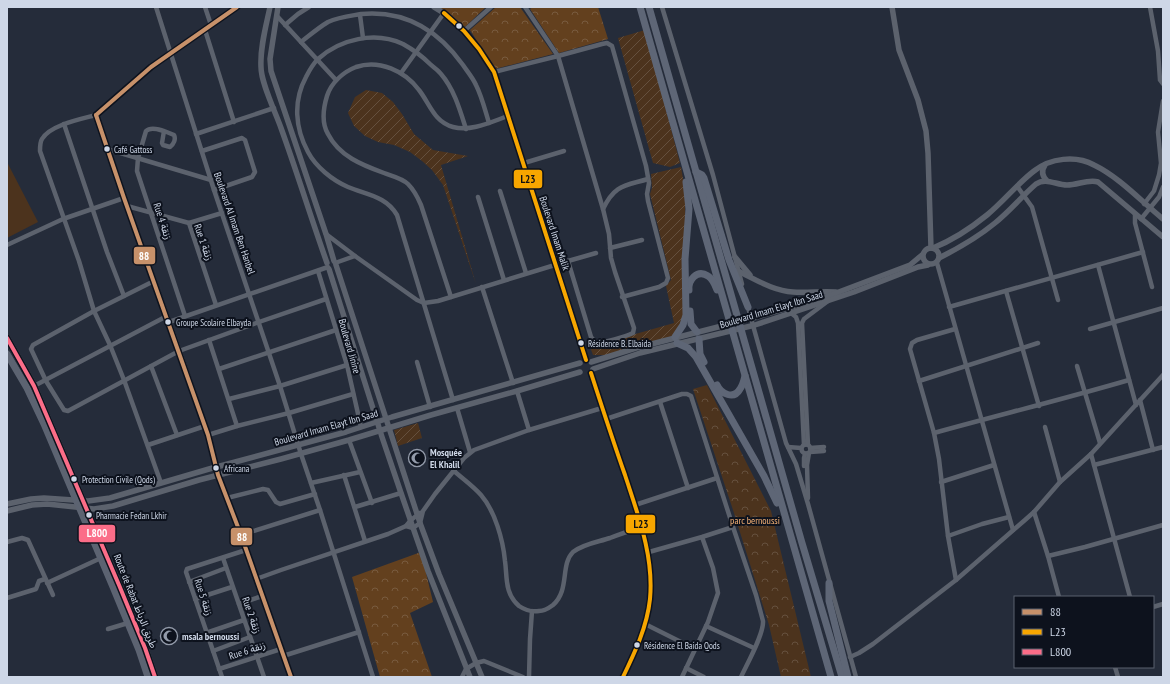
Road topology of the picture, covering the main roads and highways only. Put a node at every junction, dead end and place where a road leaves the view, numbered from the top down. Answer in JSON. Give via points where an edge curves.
{"nodes":[{"id":1,"x":640,"y":7,"type":"edge"},
{"id":2,"x":649,"y":7,"type":"edge"},
{"id":3,"x":684,"y":160,"type":"junction"},
{"id":4,"x":696,"y":172,"type":"junction"},
{"id":5,"x":724,"y":302,"type":"junction"},
{"id":6,"x":748,"y":307,"type":"road end"},
{"id":7,"x":7,"y":338,"type":"edge"},
{"id":8,"x":7,"y":354,"type":"edge"},
{"id":9,"x":745,"y":376,"type":"junction"},
{"id":10,"x":80,"y":500,"type":"junction"},
{"id":11,"x":793,"y":546,"type":"junction"},
{"id":12,"x":829,"y":583,"type":"road end"},
{"id":13,"x":148,"y":677,"type":"edge"},
{"id":14,"x":155,"y":677,"type":"edge"},
{"id":15,"x":831,"y":677,"type":"edge"},
{"id":16,"x":842,"y":677,"type":"edge"},
{"id":17,"x":848,"y":677,"type":"edge"}],
"edges":[{"from":1,"to":3,"type":"highway"},
{"from":2,"to":4,"type":"highway"},
{"from":3,"to":5,"type":"highway"},
{"from":3,"to":11,"type":"highway","via":[[689,209],[685,259],[686,315],[676,340],[696,357],[772,491]]},
{"from":4,"to":6,"type":"highway","via":[[704,178],[729,260]]},
{"from":4,"to":16,"type":"highway"},
{"from":5,"to":9,"type":"highway"},
{"from":5,"to":9,"type":"highway","via":[[712,279],[707,275],[694,276],[690,281],[690,320],[698,336],[701,358],[718,388],[732,395],[740,390]]},
{"from":7,"to":10,"type":"main road","name":"Route de Rabat طريق الرباط","via":[[34,386]]},
{"from":8,"to":10,"type":"main road","name":"Route de Rabat طريق الرباط","via":[[27,388]]},
{"from":9,"to":11,"type":"highway"},
{"from":10,"to":13,"type":"main road","name":"Route de Rabat طريق الرباط","via":[[79,508]]},
{"from":10,"to":14,"type":"main road","name":"Route de Rabat طريق الرباط","via":[[87,508],[140,634]]},
{"from":11,"to":15,"type":"highway"},
{"from":12,"to":17,"type":"highway","via":[[829,601]]}]}
